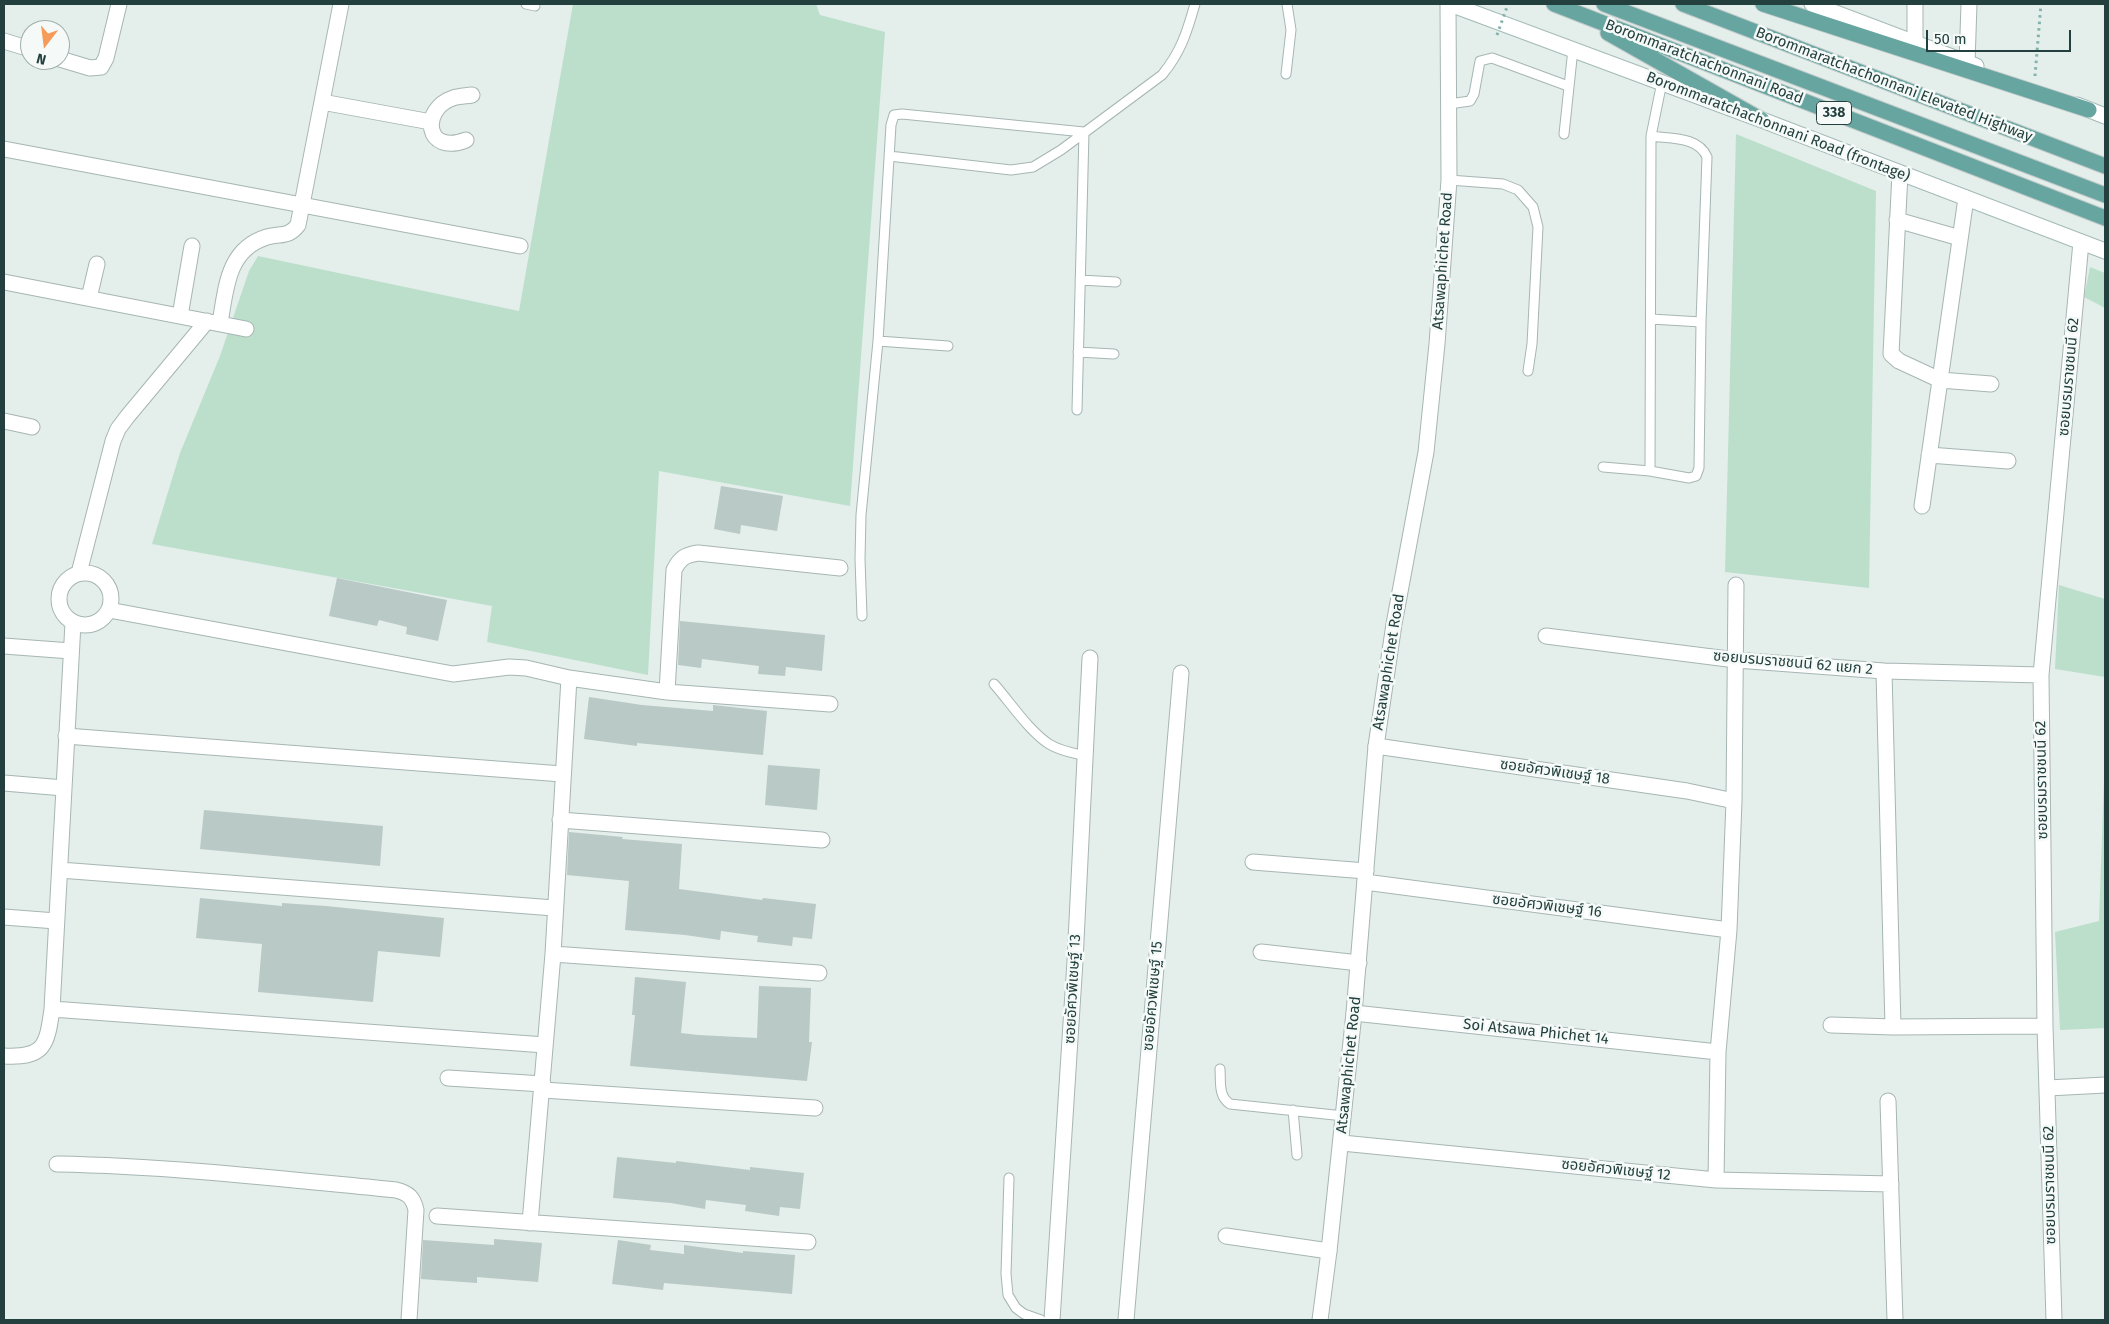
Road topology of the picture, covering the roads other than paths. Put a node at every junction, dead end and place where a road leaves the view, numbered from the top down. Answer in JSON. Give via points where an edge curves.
{"nodes":[{"id":1,"x":119,"y":4,"type":"edge"},
{"id":2,"x":341,"y":4,"type":"edge"},
{"id":3,"x":1195,"y":4,"type":"edge"},
{"id":4,"x":1287,"y":4,"type":"edge"},
{"id":5,"x":1449,"y":4,"type":"edge"},
{"id":6,"x":1604,"y":4,"type":"edge"},
{"id":7,"x":1683,"y":4,"type":"edge"},
{"id":8,"x":1711,"y":4,"type":"edge"},
{"id":9,"x":1763,"y":4,"type":"edge"},
{"id":10,"x":1812,"y":4,"type":"edge"},
{"id":11,"x":1915,"y":4,"type":"edge"},
{"id":12,"x":1969,"y":4,"type":"edge"},
{"id":13,"x":1559,"y":6,"type":"edge"},
{"id":14,"x":4,"y":41,"type":"edge"},
{"id":15,"x":1915,"y":43,"type":"junction"},
{"id":16,"x":20,"y":46,"type":"edge"},
{"id":17,"x":1572,"y":49,"type":"junction"},
{"id":18,"x":70,"y":62,"type":"edge"},
{"id":19,"x":1967,"y":63,"type":"junction"},
{"id":20,"x":1286,"y":74,"type":"dead end"},
{"id":21,"x":1662,"y":82,"type":"junction"},
{"id":22,"x":1568,"y":86,"type":"junction"},
{"id":23,"x":472,"y":95,"type":"dead end"},
{"id":24,"x":322,"y":102,"type":"junction"},
{"id":25,"x":1449,"y":104,"type":"junction"},
{"id":26,"x":2089,"y":110,"type":"junction"},
{"id":27,"x":2105,"y":116,"type":"edge"},
{"id":28,"x":1762,"y":120,"type":"junction"},
{"id":29,"x":431,"y":122,"type":"junction"},
{"id":30,"x":1084,"y":132,"type":"junction"},
{"id":31,"x":1564,"y":134,"type":"dead end"},
{"id":32,"x":1651,"y":136,"type":"junction"},
{"id":33,"x":466,"y":140,"type":"dead end"},
{"id":34,"x":4,"y":150,"type":"edge"},
{"id":35,"x":890,"y":156,"type":"junction"},
{"id":36,"x":2105,"y":156,"type":"edge"},
{"id":37,"x":2105,"y":166,"type":"edge"},
{"id":38,"x":1900,"y":173,"type":"junction"},
{"id":39,"x":1449,"y":180,"type":"junction"},
{"id":40,"x":2105,"y":195,"type":"edge"},
{"id":41,"x":1966,"y":198,"type":"junction"},
{"id":42,"x":303,"y":206,"type":"junction"},
{"id":43,"x":2105,"y":218,"type":"edge"},
{"id":44,"x":1897,"y":220,"type":"junction"},
{"id":45,"x":1960,"y":238,"type":"junction"},
{"id":46,"x":2081,"y":242,"type":"junction"},
{"id":47,"x":192,"y":246,"type":"dead end"},
{"id":48,"x":520,"y":246,"type":"dead end"},
{"id":49,"x":2105,"y":251,"type":"edge"},
{"id":50,"x":97,"y":264,"type":"dead end"},
{"id":51,"x":1080,"y":280,"type":"junction"},
{"id":52,"x":4,"y":282,"type":"edge"},
{"id":53,"x":1116,"y":282,"type":"dead end"},
{"id":54,"x":89,"y":298,"type":"junction"},
{"id":55,"x":180,"y":316,"type":"junction"},
{"id":56,"x":1651,"y":319,"type":"junction"},
{"id":57,"x":213,"y":322,"type":"junction"},
{"id":58,"x":1700,"y":322,"type":"junction"},
{"id":59,"x":246,"y":328,"type":"dead end"},
{"id":60,"x":878,"y":340,"type":"junction"},
{"id":61,"x":948,"y":346,"type":"dead end"},
{"id":62,"x":1078,"y":352,"type":"junction"},
{"id":63,"x":1114,"y":354,"type":"dead end"},
{"id":64,"x":1528,"y":371,"type":"dead end"},
{"id":65,"x":1940,"y":380,"type":"junction"},
{"id":66,"x":1991,"y":384,"type":"dead end"},
{"id":67,"x":1077,"y":410,"type":"dead end"},
{"id":68,"x":4,"y":421,"type":"edge"},
{"id":69,"x":32,"y":427,"type":"dead end"},
{"id":70,"x":1929,"y":455,"type":"junction"},
{"id":71,"x":2008,"y":461,"type":"dead end"},
{"id":72,"x":1603,"y":467,"type":"dead end"},
{"id":73,"x":1650,"y":471,"type":"junction"},
{"id":74,"x":1922,"y":506,"type":"dead end"},
{"id":75,"x":840,"y":568,"type":"dead end"},
{"id":76,"x":80,"y":573,"type":"junction"},
{"id":77,"x":1736,"y":585,"type":"dead end"},
{"id":78,"x":109,"y":610,"type":"junction"},
{"id":79,"x":862,"y":616,"type":"dead end"},
{"id":80,"x":73,"y":623,"type":"junction"},
{"id":81,"x":1546,"y":636,"type":"dead end"},
{"id":82,"x":4,"y":646,"type":"edge"},
{"id":83,"x":71,"y":651,"type":"junction"},
{"id":84,"x":1090,"y":658,"type":"dead end"},
{"id":85,"x":1736,"y":660,"type":"junction"},
{"id":86,"x":1884,"y":671,"type":"junction"},
{"id":87,"x":1181,"y":673,"type":"dead end"},
{"id":88,"x":2041,"y":674,"type":"junction"},
{"id":89,"x":569,"y":678,"type":"junction"},
{"id":90,"x":994,"y":684,"type":"dead end"},
{"id":91,"x":667,"y":692,"type":"junction"},
{"id":92,"x":830,"y":704,"type":"dead end"},
{"id":93,"x":66,"y":736,"type":"junction"},
{"id":94,"x":1376,"y":746,"type":"junction"},
{"id":95,"x":1086,"y":756,"type":"junction"},
{"id":96,"x":562,"y":774,"type":"junction"},
{"id":97,"x":4,"y":783,"type":"edge"},
{"id":98,"x":64,"y":788,"type":"junction"},
{"id":99,"x":1734,"y":801,"type":"junction"},
{"id":100,"x":560,"y":820,"type":"junction"},
{"id":101,"x":822,"y":840,"type":"dead end"},
{"id":102,"x":1253,"y":862,"type":"dead end"},
{"id":103,"x":60,"y":870,"type":"junction"},
{"id":104,"x":1366,"y":876,"type":"junction"},
{"id":105,"x":554,"y":908,"type":"junction"},
{"id":106,"x":4,"y":917,"type":"edge"},
{"id":107,"x":56,"y":921,"type":"junction"},
{"id":108,"x":1729,"y":930,"type":"junction"},
{"id":109,"x":1260,"y":952,"type":"dead end"},
{"id":110,"x":553,"y":954,"type":"junction"},
{"id":111,"x":1359,"y":963,"type":"junction"},
{"id":112,"x":819,"y":973,"type":"dead end"},
{"id":113,"x":52,"y":1009,"type":"junction"},
{"id":114,"x":1354,"y":1013,"type":"junction"},
{"id":115,"x":1831,"y":1025,"type":"dead end"},
{"id":116,"x":2045,"y":1026,"type":"junction"},
{"id":117,"x":1893,"y":1027,"type":"junction"},
{"id":118,"x":544,"y":1045,"type":"junction"},
{"id":119,"x":1718,"y":1052,"type":"junction"},
{"id":120,"x":4,"y":1056,"type":"edge"},
{"id":121,"x":1220,"y":1069,"type":"dead end"},
{"id":122,"x":448,"y":1078,"type":"dead end"},
{"id":123,"x":2105,"y":1085,"type":"edge"},
{"id":124,"x":543,"y":1087,"type":"junction"},
{"id":125,"x":2048,"y":1088,"type":"junction"},
{"id":126,"x":1888,"y":1101,"type":"dead end"},
{"id":127,"x":815,"y":1108,"type":"dead end"},
{"id":128,"x":1293,"y":1110,"type":"junction"},
{"id":129,"x":1344,"y":1116,"type":"junction"},
{"id":130,"x":1342,"y":1143,"type":"junction"},
{"id":131,"x":1297,"y":1155,"type":"dead end"},
{"id":132,"x":57,"y":1164,"type":"dead end"},
{"id":133,"x":1010,"y":1178,"type":"dead end"},
{"id":134,"x":1716,"y":1180,"type":"junction"},
{"id":135,"x":1891,"y":1184,"type":"junction"},
{"id":136,"x":437,"y":1216,"type":"dead end"},
{"id":137,"x":530,"y":1223,"type":"junction"},
{"id":138,"x":1226,"y":1236,"type":"dead end"},
{"id":139,"x":808,"y":1242,"type":"dead end"},
{"id":140,"x":1329,"y":1251,"type":"junction"},
{"id":141,"x":409,"y":1320,"type":"edge"},
{"id":142,"x":1041,"y":1320,"type":"edge"},
{"id":143,"x":1052,"y":1320,"type":"edge"},
{"id":144,"x":1126,"y":1320,"type":"edge"},
{"id":145,"x":1320,"y":1320,"type":"edge"},
{"id":146,"x":1895,"y":1320,"type":"edge"},
{"id":147,"x":2054,"y":1320,"type":"edge"}],
"edges":[{"from":1,"to":18,"type":"street","via":[[101,67],[90,68]]},
{"from":2,"to":24,"type":"street"},
{"from":3,"to":30,"type":"lane","via":[[1175,60],[1162,75]]},
{"from":4,"to":20,"type":"lane","via":[[1290,30]]},
{"from":5,"to":17,"type":"street","name":"Borommaratchachonnani Road (frontage)","number":"338"},
{"from":5,"to":25,"type":"street","name":"Atsawaphichet Road"},
{"from":6,"to":40,"type":"main road","name":"Borommaratchachonnani Elevated Highway","number":"338"},
{"from":7,"to":37,"type":"main road","name":"Borommaratchachonnani Elevated Highway"},
{"from":8,"to":36,"type":"main road"},
{"from":9,"to":26,"type":"main road"},
{"from":10,"to":15,"type":"street"},
{"from":11,"to":15,"type":"street"},
{"from":12,"to":19,"type":"street"},
{"from":13,"to":28,"type":"main road"},
{"from":13,"to":43,"type":"main road","name":"Borommaratchachonnani Road","number":"338"},
{"from":14,"to":16,"type":"street"},
{"from":15,"to":19,"type":"street"},
{"from":17,"to":21,"type":"street","name":"Borommaratchachonnani Road (frontage)","number":"338"},
{"from":17,"to":22,"type":"lane"},
{"from":19,"to":26,"type":"street"},
{"from":21,"to":28,"type":"street","name":"Borommaratchachonnani Road (frontage)","number":"338"},
{"from":21,"to":32,"type":"lane"},
{"from":22,"to":25,"type":"lane","via":[[1492,58],[1480,61],[1470,101]]},
{"from":22,"to":31,"type":"lane"},
{"from":23,"to":29,"type":"street","via":[[452,98],[441,105]]},
{"from":24,"to":29,"type":"street"},
{"from":24,"to":42,"type":"street"},
{"from":25,"to":39,"type":"street","name":"Atsawaphichet Road"},
{"from":26,"to":27,"type":"street"},
{"from":28,"to":38,"type":"street","name":"Borommaratchachonnani Road (frontage)","number":"338"},
{"from":29,"to":33,"type":"street","via":[[432,135],[436,140],[455,144]]},
{"from":30,"to":35,"type":"lane","via":[[1033,167],[1011,170]]},
{"from":30,"to":35,"type":"lane","via":[[902,114],[894,115]]},
{"from":30,"to":51,"type":"lane"},
{"from":32,"to":56,"type":"lane"},
{"from":32,"to":58,"type":"lane","via":[[1692,141],[1704,149],[1707,157]]},
{"from":34,"to":42,"type":"street"},
{"from":35,"to":60,"type":"lane"},
{"from":38,"to":41,"type":"street","name":"Borommaratchachonnani Road (frontage)","number":"338"},
{"from":38,"to":44,"type":"street"},
{"from":39,"to":64,"type":"lane","via":[[1503,184],[1518,190],[1533,207],[1538,227]]},
{"from":39,"to":94,"type":"street","name":"Atsawaphichet Road","via":[[1426,452],[1394,624]]},
{"from":41,"to":45,"type":"street"},
{"from":41,"to":46,"type":"street","name":"Borommaratchachonnani Road (frontage)","number":"338"},
{"from":42,"to":48,"type":"street"},
{"from":42,"to":57,"type":"street","via":[[298,225],[291,233],[261,239],[238,255]]},
{"from":44,"to":45,"type":"street"},
{"from":44,"to":65,"type":"street","via":[[1892,354],[1899,361]]},
{"from":45,"to":65,"type":"street"},
{"from":46,"to":49,"type":"street","name":"Borommaratchachonnani Road (frontage)","number":"338"},
{"from":46,"to":88,"type":"street","name":"ซอยบรมราชชนนี 62"},
{"from":47,"to":55,"type":"street"},
{"from":50,"to":54,"type":"street"},
{"from":51,"to":53,"type":"lane"},
{"from":51,"to":62,"type":"lane"},
{"from":52,"to":54,"type":"street"},
{"from":54,"to":55,"type":"street"},
{"from":55,"to":57,"type":"street"},
{"from":56,"to":58,"type":"lane"},
{"from":56,"to":73,"type":"lane"},
{"from":57,"to":59,"type":"street"},
{"from":57,"to":76,"type":"street","via":[[162,374],[118,429]]},
{"from":58,"to":73,"type":"lane","via":[[1699,468],[1696,476],[1689,478]]},
{"from":60,"to":61,"type":"lane"},
{"from":60,"to":79,"type":"lane","via":[[861,515]]},
{"from":62,"to":63,"type":"lane"},
{"from":62,"to":67,"type":"lane"},
{"from":65,"to":66,"type":"street"},
{"from":65,"to":70,"type":"street"},
{"from":68,"to":69,"type":"street"},
{"from":70,"to":71,"type":"street"},
{"from":70,"to":74,"type":"street"},
{"from":72,"to":73,"type":"lane"},
{"from":75,"to":91,"type":"street","via":[[698,553],[680,560],[674,570]]},
{"from":76,"to":78,"type":"street","via":[[96,575],[108,586],[111,594]]},
{"from":76,"to":80,"type":"street","via":[[65,581],[58,596],[61,612]]},
{"from":77,"to":85,"type":"street"},
{"from":78,"to":80,"type":"street","via":[[90,625]]},
{"from":78,"to":89,"type":"street","via":[[430,671],[453,674],[509,667]]},
{"from":80,"to":83,"type":"street"},
{"from":81,"to":85,"type":"street","name":"ซอยบรมราชชนนี 62 แยก 2"},
{"from":82,"to":83,"type":"street"},
{"from":83,"to":93,"type":"street"},
{"from":84,"to":95,"type":"street","name":"ซอยอัศวพิเชษฐ์ 13"},
{"from":85,"to":86,"type":"street","name":"ซอยบรมราชชนนี 62 แยก 2"},
{"from":85,"to":99,"type":"street"},
{"from":86,"to":88,"type":"street","name":"ซอยบรมราชชนนี 62 แยก 2"},
{"from":86,"to":117,"type":"street"},
{"from":87,"to":144,"type":"street","name":"ซอยอัศวพิเชษฐ์ 15"},
{"from":88,"to":116,"type":"street","name":"ซอยบรมราชชนนี 62"},
{"from":89,"to":91,"type":"street"},
{"from":89,"to":96,"type":"street"},
{"from":90,"to":95,"type":"lane","via":[[1048,744]]},
{"from":91,"to":92,"type":"street"},
{"from":93,"to":96,"type":"street"},
{"from":93,"to":98,"type":"street"},
{"from":94,"to":99,"type":"street","name":"ซอยอัศวพิเชษฐ์ 18","via":[[1687,791]]},
{"from":94,"to":104,"type":"street","name":"Atsawaphichet Road"},
{"from":95,"to":143,"type":"street","name":"ซอยอัศวพิเชษฐ์ 13"},
{"from":96,"to":100,"type":"street"},
{"from":97,"to":98,"type":"street"},
{"from":98,"to":103,"type":"street"},
{"from":99,"to":108,"type":"street"},
{"from":100,"to":101,"type":"street"},
{"from":100,"to":105,"type":"street"},
{"from":102,"to":104,"type":"street","name":"ซอยอัศวพิเชษฐ์ 16"},
{"from":103,"to":105,"type":"street"},
{"from":103,"to":107,"type":"street"},
{"from":104,"to":108,"type":"street","name":"ซอยอัศวพิเชษฐ์ 16"},
{"from":104,"to":111,"type":"street","name":"Atsawaphichet Road"},
{"from":105,"to":110,"type":"street"},
{"from":106,"to":107,"type":"street"},
{"from":107,"to":113,"type":"street"},
{"from":108,"to":119,"type":"street"},
{"from":109,"to":111,"type":"street"},
{"from":110,"to":112,"type":"street"},
{"from":110,"to":118,"type":"street"},
{"from":111,"to":114,"type":"street","name":"Atsawaphichet Road"},
{"from":113,"to":118,"type":"street"},
{"from":113,"to":120,"type":"street","via":[[45,1042],[37,1051],[26,1056]]},
{"from":114,"to":119,"type":"street","name":"Soi Atsawa Phichet 14"},
{"from":114,"to":129,"type":"street","name":"Atsawaphichet Road"},
{"from":115,"to":117,"type":"street"},
{"from":116,"to":117,"type":"street"},
{"from":116,"to":125,"type":"street","name":"ซอยบรมราชชนนี 62"},
{"from":118,"to":124,"type":"street"},
{"from":119,"to":134,"type":"street"},
{"from":121,"to":128,"type":"lane","via":[[1221,1094],[1230,1104]]},
{"from":122,"to":124,"type":"street"},
{"from":123,"to":125,"type":"street"},
{"from":124,"to":127,"type":"street"},
{"from":124,"to":137,"type":"street"},
{"from":125,"to":147,"type":"street","name":"ซอยบรมราชชนนี 62"},
{"from":126,"to":135,"type":"street"},
{"from":128,"to":129,"type":"lane"},
{"from":128,"to":131,"type":"lane"},
{"from":129,"to":130,"type":"street","name":"Atsawaphichet Road"},
{"from":130,"to":134,"type":"street","name":"ซอยอัศวพิเชษฐ์ 12"},
{"from":130,"to":140,"type":"street","name":"Atsawaphichet Road"},
{"from":132,"to":141,"type":"street","via":[[179,1170],[406,1193],[414,1201],[416,1210]]},
{"from":133,"to":142,"type":"lane","via":[[1008,1295],[1016,1308]]},
{"from":134,"to":135,"type":"street","name":"ซอยอัศวพิเชษฐ์ 12"},
{"from":135,"to":146,"type":"street"},
{"from":136,"to":137,"type":"street"},
{"from":137,"to":139,"type":"street"},
{"from":138,"to":140,"type":"street"},
{"from":140,"to":145,"type":"street","name":"Atsawaphichet Road"}]}
